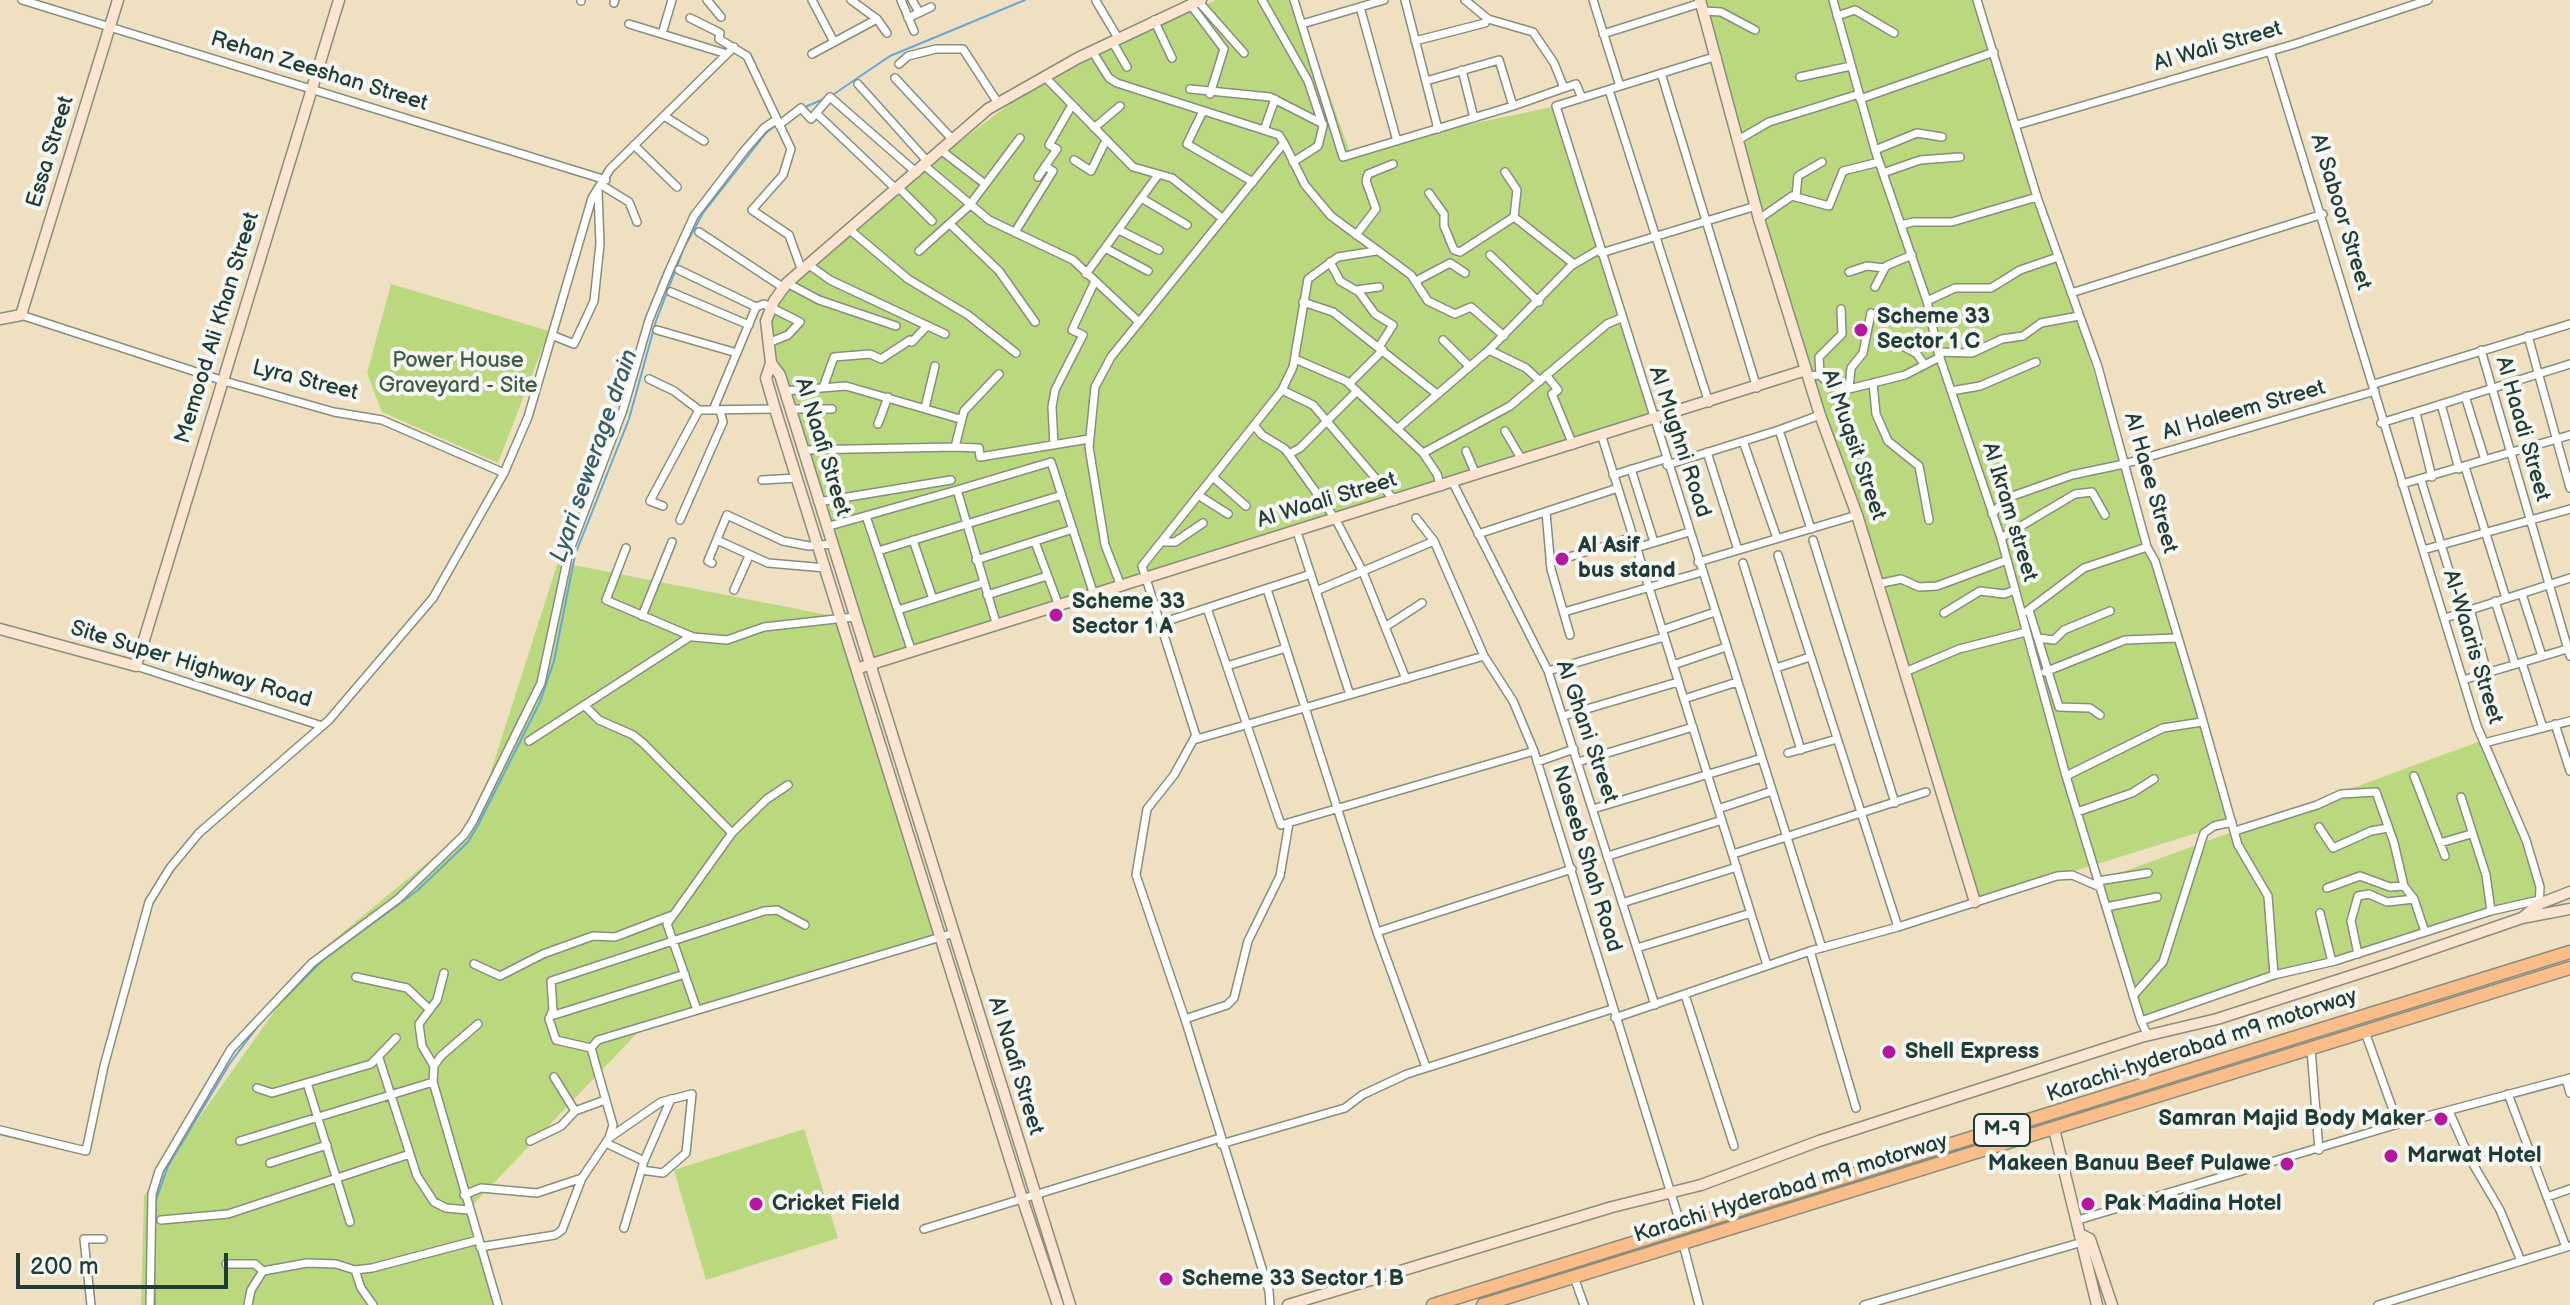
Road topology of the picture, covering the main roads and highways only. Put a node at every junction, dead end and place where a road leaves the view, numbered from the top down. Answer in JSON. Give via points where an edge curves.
{"nodes":[{"id":1,"x":2570,"y":952,"type":"edge"},
{"id":2,"x":2570,"y":968,"type":"edge"},
{"id":3,"x":1433,"y":1305,"type":"edge"},
{"id":4,"x":1483,"y":1305,"type":"edge"}],
"edges":[{"from":1,"to":3,"type":"highway","name":"Karachi-hyderabad m9 motorway","number":"M-9"},
{"from":2,"to":4,"type":"highway","name":"Karachi Hyderabad m9 motorway","number":"M-9"}]}
